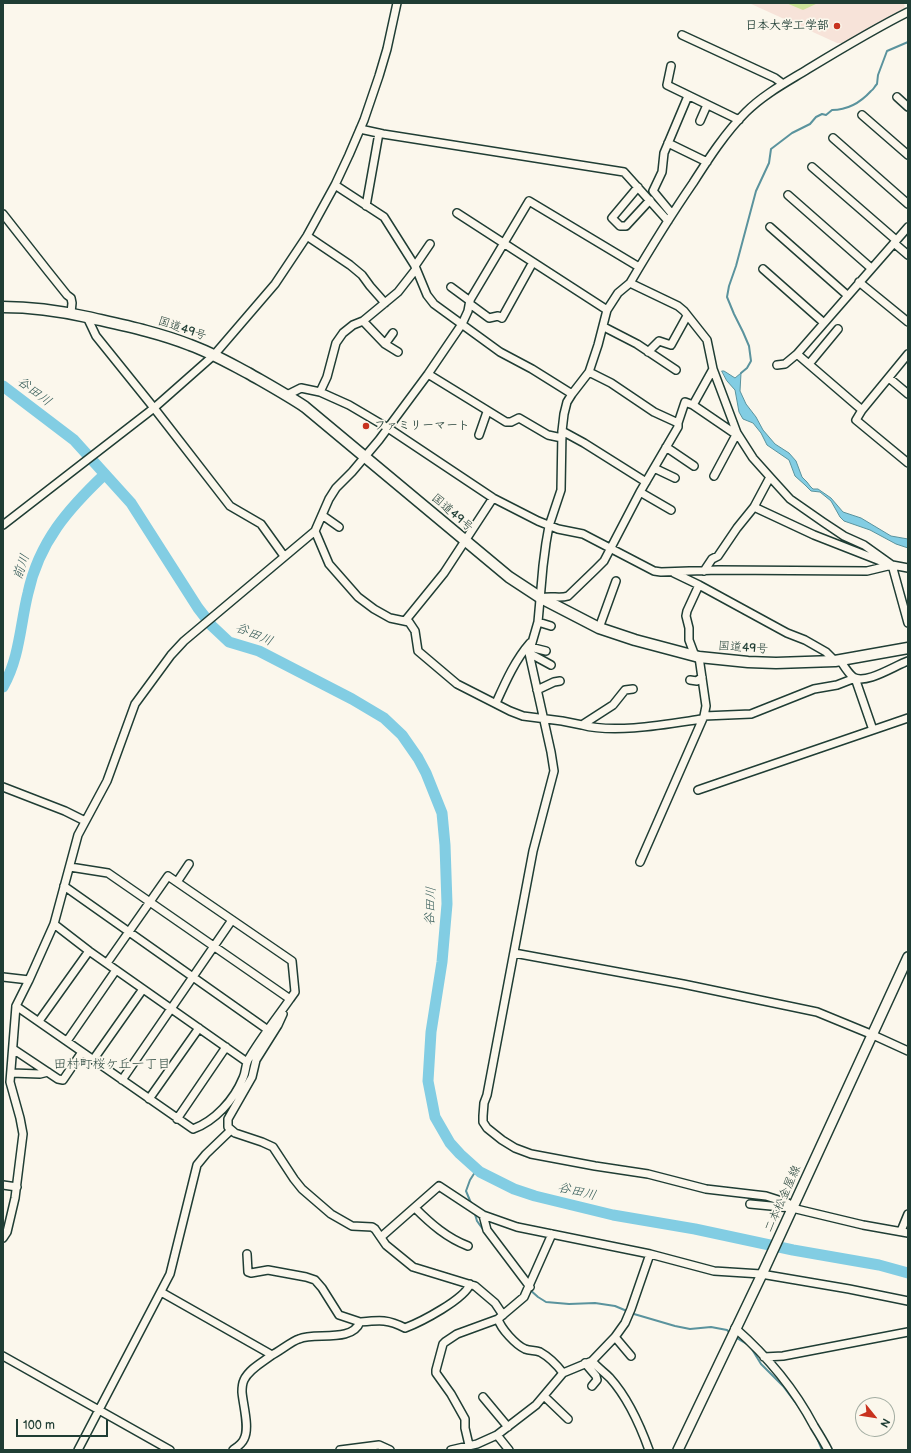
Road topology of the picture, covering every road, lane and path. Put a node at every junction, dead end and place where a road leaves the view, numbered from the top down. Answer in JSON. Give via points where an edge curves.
{"nodes":[{"id":1,"x":397,"y":3,"type":"edge"},
{"id":2,"x":907,"y":3,"type":"edge"},
{"id":3,"x":908,"y":12,"type":"edge"},
{"id":4,"x":682,"y":35,"type":"dead end"},
{"id":5,"x":672,"y":66,"type":"dead end"},
{"id":6,"x":783,"y":84,"type":"junction"},
{"id":7,"x":688,"y":96,"type":"junction"},
{"id":8,"x":897,"y":96,"type":"dead end"},
{"id":9,"x":707,"y":105,"type":"junction"},
{"id":10,"x":908,"y":106,"type":"edge"},
{"id":11,"x":862,"y":114,"type":"dead end"},
{"id":12,"x":700,"y":120,"type":"dead end"},
{"id":13,"x":739,"y":120,"type":"junction"},
{"id":14,"x":360,"y":129,"type":"junction"},
{"id":15,"x":379,"y":133,"type":"junction"},
{"id":16,"x":833,"y":138,"type":"dead end"},
{"id":17,"x":668,"y":143,"type":"junction"},
{"id":18,"x":908,"y":155,"type":"edge"},
{"id":19,"x":707,"y":162,"type":"junction"},
{"id":20,"x":812,"y":167,"type":"dead end"},
{"id":21,"x":335,"y":185,"type":"junction"},
{"id":22,"x":638,"y":187,"type":"junction"},
{"id":23,"x":788,"y":195,"type":"dead end"},
{"id":24,"x":650,"y":200,"type":"junction"},
{"id":25,"x":908,"y":204,"type":"edge"},
{"id":26,"x":366,"y":206,"type":"junction"},
{"id":27,"x":457,"y":213,"type":"dead end"},
{"id":28,"x":3,"y":214,"type":"edge"},
{"id":29,"x":670,"y":218,"type":"junction"},
{"id":30,"x":770,"y":227,"type":"dead end"},
{"id":31,"x":908,"y":227,"type":"edge"},
{"id":32,"x":307,"y":236,"type":"junction"},
{"id":33,"x":895,"y":242,"type":"junction"},
{"id":34,"x":504,"y":243,"type":"junction"},
{"id":35,"x":430,"y":244,"type":"dead end"},
{"id":36,"x":908,"y":255,"type":"edge"},
{"id":37,"x":533,"y":262,"type":"junction"},
{"id":38,"x":639,"y":267,"type":"junction"},
{"id":39,"x":416,"y":268,"type":"junction"},
{"id":40,"x":871,"y":268,"type":"junction"},
{"id":41,"x":763,"y":269,"type":"dead end"},
{"id":42,"x":859,"y":282,"type":"junction"},
{"id":43,"x":630,"y":283,"type":"junction"},
{"id":44,"x":450,"y":287,"type":"dead end"},
{"id":45,"x":847,"y":296,"type":"junction"},
{"id":46,"x":385,"y":303,"type":"junction"},
{"id":47,"x":470,"y":303,"type":"junction"},
{"id":48,"x":3,"y":307,"type":"edge"},
{"id":49,"x":607,"y":310,"type":"junction"},
{"id":50,"x":71,"y":313,"type":"junction"},
{"id":51,"x":688,"y":316,"type":"junction"},
{"id":52,"x":87,"y":317,"type":"junction"},
{"id":53,"x":363,"y":321,"type":"junction"},
{"id":54,"x":908,"y":322,"type":"edge"},
{"id":55,"x":824,"y":323,"type":"junction"},
{"id":56,"x":462,"y":324,"type":"junction"},
{"id":57,"x":604,"y":327,"type":"junction"},
{"id":58,"x":838,"y":329,"type":"dead end"},
{"id":59,"x":393,"y":333,"type":"dead end"},
{"id":60,"x":384,"y":344,"type":"junction"},
{"id":61,"x":398,"y":352,"type":"dead end"},
{"id":62,"x":648,"y":352,"type":"junction"},
{"id":63,"x":797,"y":354,"type":"junction"},
{"id":64,"x":908,"y":354,"type":"edge"},
{"id":65,"x":214,"y":355,"type":"junction"},
{"id":66,"x":809,"y":364,"type":"junction"},
{"id":67,"x":777,"y":365,"type":"dead end"},
{"id":68,"x":713,"y":368,"type":"junction"},
{"id":69,"x":676,"y":370,"type":"dead end"},
{"id":70,"x":589,"y":372,"type":"junction"},
{"id":71,"x":428,"y":374,"type":"junction"},
{"id":72,"x":889,"y":378,"type":"junction"},
{"id":73,"x":320,"y":392,"type":"junction"},
{"id":74,"x":572,"y":394,"type":"junction"},
{"id":75,"x":908,"y":394,"type":"edge"},
{"id":76,"x":287,"y":395,"type":"junction"},
{"id":77,"x":693,"y":405,"type":"junction"},
{"id":78,"x":154,"y":408,"type":"junction"},
{"id":79,"x":862,"y":410,"type":"junction"},
{"id":80,"x":488,"y":412,"type":"junction"},
{"id":81,"x":678,"y":423,"type":"junction"},
{"id":82,"x":388,"y":428,"type":"junction"},
{"id":83,"x":737,"y":433,"type":"junction"},
{"id":84,"x":562,"y":434,"type":"junction"},
{"id":85,"x":479,"y":435,"type":"dead end"},
{"id":86,"x":666,"y":447,"type":"junction"},
{"id":87,"x":365,"y":457,"type":"junction"},
{"id":88,"x":908,"y":463,"type":"edge"},
{"id":89,"x":694,"y":466,"type":"dead end"},
{"id":90,"x":654,"y":468,"type":"junction"},
{"id":91,"x":714,"y":476,"type":"dead end"},
{"id":92,"x":770,"y":477,"type":"junction"},
{"id":93,"x":675,"y":478,"type":"dead end"},
{"id":94,"x":646,"y":482,"type":"junction"},
{"id":95,"x":640,"y":492,"type":"junction"},
{"id":96,"x":493,"y":498,"type":"junction"},
{"id":97,"x":754,"y":507,"type":"junction"},
{"id":98,"x":671,"y":510,"type":"dead end"},
{"id":99,"x":322,"y":515,"type":"junction"},
{"id":100,"x":3,"y":525,"type":"edge"},
{"id":101,"x":549,"y":526,"type":"junction"},
{"id":102,"x":339,"y":527,"type":"dead end"},
{"id":103,"x":315,"y":531,"type":"junction"},
{"id":104,"x":464,"y":541,"type":"junction"},
{"id":105,"x":611,"y":548,"type":"junction"},
{"id":106,"x":284,"y":556,"type":"junction"},
{"id":107,"x":892,"y":565,"type":"junction"},
{"id":108,"x":908,"y":568,"type":"edge"},
{"id":109,"x":704,"y":571,"type":"junction"},
{"id":110,"x":672,"y":572,"type":"junction"},
{"id":111,"x":616,"y":581,"type":"dead end"},
{"id":112,"x":699,"y":585,"type":"junction"},
{"id":113,"x":541,"y":598,"type":"junction"},
{"id":114,"x":406,"y":621,"type":"junction"},
{"id":115,"x":538,"y":622,"type":"junction"},
{"id":116,"x":908,"y":623,"type":"edge"},
{"id":117,"x":551,"y":626,"type":"dead end"},
{"id":118,"x":599,"y":628,"type":"junction"},
{"id":119,"x":530,"y":647,"type":"junction"},
{"id":120,"x":908,"y":648,"type":"edge"},
{"id":121,"x":546,"y":651,"type":"dead end"},
{"id":122,"x":697,"y":656,"type":"junction"},
{"id":123,"x":837,"y":661,"type":"junction"},
{"id":124,"x":908,"y":661,"type":"edge"},
{"id":125,"x":551,"y":665,"type":"dead end"},
{"id":126,"x":702,"y":677,"type":"junction"},
{"id":127,"x":856,"y":678,"type":"junction"},
{"id":128,"x":690,"y":680,"type":"dead end"},
{"id":129,"x":560,"y":681,"type":"dead end"},
{"id":130,"x":633,"y":689,"type":"dead end"},
{"id":131,"x":537,"y":690,"type":"junction"},
{"id":132,"x":496,"y":703,"type":"junction"},
{"id":133,"x":703,"y":718,"type":"junction"},
{"id":134,"x":908,"y":718,"type":"edge"},
{"id":135,"x":543,"y":720,"type":"junction"},
{"id":136,"x":582,"y":726,"type":"junction"},
{"id":137,"x":873,"y":730,"type":"junction"},
{"id":138,"x":3,"y":787,"type":"edge"},
{"id":139,"x":698,"y":790,"type":"dead end"},
{"id":140,"x":84,"y":821,"type":"junction"},
{"id":141,"x":640,"y":862,"type":"dead end"},
{"id":142,"x":189,"y":864,"type":"dead end"},
{"id":143,"x":70,"y":867,"type":"junction"},
{"id":144,"x":177,"y":882,"type":"junction"},
{"id":145,"x":64,"y":886,"type":"junction"},
{"id":146,"x":150,"y":902,"type":"junction"},
{"id":147,"x":232,"y":920,"type":"junction"},
{"id":148,"x":54,"y":924,"type":"junction"},
{"id":149,"x":128,"y":932,"type":"junction"},
{"id":150,"x":214,"y":947,"type":"junction"},
{"id":151,"x":89,"y":951,"type":"junction"},
{"id":152,"x":514,"y":953,"type":"junction"},
{"id":153,"x":908,"y":957,"type":"edge"},
{"id":154,"x":107,"y":963,"type":"junction"},
{"id":155,"x":116,"y":970,"type":"junction"},
{"id":156,"x":3,"y":977,"type":"edge"},
{"id":157,"x":193,"y":977,"type":"junction"},
{"id":158,"x":30,"y":980,"type":"junction"},
{"id":159,"x":143,"y":989,"type":"junction"},
{"id":160,"x":290,"y":999,"type":"junction"},
{"id":161,"x":16,"y":1006,"type":"junction"},
{"id":162,"x":285,"y":1006,"type":"junction"},
{"id":163,"x":172,"y":1008,"type":"junction"},
{"id":164,"x":39,"y":1021,"type":"junction"},
{"id":165,"x":199,"y":1028,"type":"junction"},
{"id":166,"x":268,"y":1030,"type":"junction"},
{"id":167,"x":873,"y":1034,"type":"junction"},
{"id":168,"x":66,"y":1041,"type":"junction"},
{"id":169,"x":226,"y":1047,"type":"junction"},
{"id":170,"x":13,"y":1049,"type":"junction"},
{"id":171,"x":908,"y":1051,"type":"edge"},
{"id":172,"x":82,"y":1052,"type":"junction"},
{"id":173,"x":93,"y":1060,"type":"junction"},
{"id":174,"x":247,"y":1062,"type":"junction"},
{"id":175,"x":48,"y":1072,"type":"junction"},
{"id":176,"x":11,"y":1073,"type":"junction"},
{"id":177,"x":122,"y":1080,"type":"junction"},
{"id":178,"x":7,"y":1082,"type":"edge"},
{"id":179,"x":149,"y":1099,"type":"junction"},
{"id":180,"x":177,"y":1119,"type":"junction"},
{"id":181,"x":230,"y":1130,"type":"junction"},
{"id":182,"x":3,"y":1185,"type":"edge"},
{"id":183,"x":17,"y":1187,"type":"junction"},
{"id":184,"x":750,"y":1204,"type":"dead end"},
{"id":185,"x":415,"y":1208,"type":"junction"},
{"id":186,"x":791,"y":1211,"type":"junction"},
{"id":187,"x":908,"y":1214,"type":"edge"},
{"id":188,"x":483,"y":1215,"type":"junction"},
{"id":189,"x":904,"y":1232,"type":"edge"},
{"id":190,"x":552,"y":1234,"type":"junction"},
{"id":191,"x":381,"y":1237,"type":"junction"},
{"id":192,"x":3,"y":1238,"type":"edge"},
{"id":193,"x":468,"y":1246,"type":"dead end"},
{"id":194,"x":247,"y":1254,"type":"dead end"},
{"id":195,"x":650,"y":1254,"type":"junction"},
{"id":196,"x":762,"y":1272,"type":"junction"},
{"id":197,"x":470,"y":1284,"type":"junction"},
{"id":198,"x":530,"y":1287,"type":"junction"},
{"id":199,"x":160,"y":1292,"type":"junction"},
{"id":200,"x":908,"y":1301,"type":"edge"},
{"id":201,"x":500,"y":1317,"type":"junction"},
{"id":202,"x":360,"y":1322,"type":"junction"},
{"id":203,"x":735,"y":1328,"type":"junction"},
{"id":204,"x":908,"y":1332,"type":"edge"},
{"id":205,"x":615,"y":1337,"type":"junction"},
{"id":206,"x":272,"y":1355,"type":"junction"},
{"id":207,"x":3,"y":1356,"type":"edge"},
{"id":208,"x":631,"y":1356,"type":"dead end"},
{"id":209,"x":764,"y":1357,"type":"junction"},
{"id":210,"x":588,"y":1362,"type":"junction"},
{"id":211,"x":563,"y":1373,"type":"junction"},
{"id":212,"x":592,"y":1386,"type":"dead end"},
{"id":213,"x":544,"y":1396,"type":"junction"},
{"id":214,"x":484,"y":1397,"type":"dead end"},
{"id":215,"x":99,"y":1411,"type":"junction"},
{"id":216,"x":568,"y":1419,"type":"dead end"},
{"id":217,"x":508,"y":1427,"type":"junction"},
{"id":218,"x":497,"y":1435,"type":"junction"},
{"id":219,"x":469,"y":1446,"type":"junction"},
{"id":220,"x":459,"y":1449,"type":"edge"},
{"id":221,"x":78,"y":1450,"type":"edge"},
{"id":222,"x":170,"y":1450,"type":"edge"},
{"id":223,"x":233,"y":1450,"type":"edge"},
{"id":224,"x":340,"y":1450,"type":"edge"},
{"id":225,"x":390,"y":1450,"type":"edge"},
{"id":226,"x":451,"y":1450,"type":"edge"},
{"id":227,"x":510,"y":1450,"type":"edge"},
{"id":228,"x":649,"y":1450,"type":"edge"},
{"id":229,"x":678,"y":1450,"type":"edge"},
{"id":230,"x":828,"y":1450,"type":"edge"}],
"edges":[{"from":1,"to":14,"type":"street","via":[[387,49]]},
{"from":2,"to":3,"type":"street"},
{"from":3,"to":6,"type":"street","via":[[875,28]]},
{"from":4,"to":6,"type":"street","via":[[776,78]]},
{"from":5,"to":7,"type":"street","via":[[667,85]]},
{"from":6,"to":13,"type":"street","via":[[756,103]]},
{"from":7,"to":9,"type":"street"},
{"from":7,"to":17,"type":"street"},
{"from":8,"to":10,"type":"street"},
{"from":9,"to":12,"type":"street"},
{"from":9,"to":13,"type":"street"},
{"from":11,"to":18,"type":"street"},
{"from":13,"to":19,"type":"street"},
{"from":14,"to":15,"type":"street"},
{"from":14,"to":21,"type":"street"},
{"from":15,"to":22,"type":"street","via":[[624,172]]},
{"from":15,"to":26,"type":"street"},
{"from":16,"to":25,"type":"street"},
{"from":17,"to":19,"type":"street"},
{"from":17,"to":29,"type":"street","via":[[662,172],[653,191]]},
{"from":19,"to":29,"type":"street"},
{"from":20,"to":33,"type":"street"},
{"from":21,"to":26,"type":"street"},
{"from":21,"to":32,"type":"street"},
{"from":22,"to":24,"type":"street"},
{"from":22,"to":24,"type":"street","via":[[612,218],[620,226],[626,226]]},
{"from":23,"to":40,"type":"street"},
{"from":24,"to":29,"type":"street"},
{"from":26,"to":39,"type":"street","via":[[384,217]]},
{"from":27,"to":34,"type":"street"},
{"from":28,"to":50,"type":"street","via":[[72,298]]},
{"from":29,"to":38,"type":"street"},
{"from":30,"to":45,"type":"street"},
{"from":31,"to":33,"type":"street"},
{"from":32,"to":46,"type":"street","via":[[362,275]]},
{"from":32,"to":65,"type":"street","via":[[275,284]]},
{"from":33,"to":36,"type":"street"},
{"from":33,"to":40,"type":"street"},
{"from":34,"to":37,"type":"street"},
{"from":34,"to":38,"type":"street","via":[[529,201]]},
{"from":34,"to":47,"type":"street"},
{"from":35,"to":39,"type":"street"},
{"from":37,"to":47,"type":"street","via":[[502,318],[489,318]]},
{"from":37,"to":49,"type":"street"},
{"from":38,"to":43,"type":"street"},
{"from":39,"to":46,"type":"street","via":[[398,292]]},
{"from":39,"to":56,"type":"street","via":[[430,299]]},
{"from":40,"to":42,"type":"street"},
{"from":41,"to":55,"type":"street"},
{"from":42,"to":45,"type":"street"},
{"from":42,"to":54,"type":"street"},
{"from":43,"to":49,"type":"street","via":[[618,294]]},
{"from":43,"to":51,"type":"street","via":[[678,306]]},
{"from":44,"to":47,"type":"street"},
{"from":45,"to":55,"type":"street"},
{"from":46,"to":53,"type":"street"},
{"from":47,"to":56,"type":"street"},
{"from":48,"to":50,"type":"highway","name":"国道49号"},
{"from":49,"to":57,"type":"street"},
{"from":50,"to":52,"type":"highway","name":"国道49号"},
{"from":51,"to":62,"type":"street","via":[[671,345],[659,341]]},
{"from":51,"to":68,"type":"street","via":[[707,340]]},
{"from":52,"to":65,"type":"highway","name":"国道49号","via":[[163,335]]},
{"from":52,"to":78,"type":"street","via":[[96,336]]},
{"from":53,"to":60,"type":"street"},
{"from":53,"to":73,"type":"street","via":[[352,325],[338,339]]},
{"from":55,"to":63,"type":"street"},
{"from":56,"to":71,"type":"street"},
{"from":56,"to":74,"type":"street","via":[[500,352]]},
{"from":57,"to":62,"type":"street"},
{"from":57,"to":70,"type":"street"},
{"from":58,"to":66,"type":"street"},
{"from":59,"to":60,"type":"street"},
{"from":60,"to":61,"type":"street"},
{"from":62,"to":69,"type":"street"},
{"from":63,"to":66,"type":"street"},
{"from":63,"to":67,"type":"street","via":[[784,364]]},
{"from":64,"to":72,"type":"street"},
{"from":65,"to":76,"type":"highway","name":"国道49号"},
{"from":65,"to":78,"type":"street"},
{"from":66,"to":79,"type":"street"},
{"from":68,"to":77,"type":"street"},
{"from":68,"to":83,"type":"street"},
{"from":70,"to":74,"type":"street"},
{"from":70,"to":81,"type":"street","via":[[611,383],[654,412]]},
{"from":71,"to":80,"type":"street"},
{"from":71,"to":82,"type":"street"},
{"from":72,"to":75,"type":"street"},
{"from":72,"to":79,"type":"street"},
{"from":73,"to":76,"type":"street","via":[[301,388]]},
{"from":73,"to":82,"type":"street","via":[[349,404]]},
{"from":74,"to":84,"type":"street","via":[[565,409]]},
{"from":76,"to":87,"type":"highway","name":"国道49号","via":[[311,411]]},
{"from":77,"to":81,"type":"street","via":[[685,402]]},
{"from":77,"to":83,"type":"street"},
{"from":78,"to":100,"type":"street"},
{"from":78,"to":106,"type":"street","via":[[230,506],[261,524]]},
{"from":79,"to":88,"type":"street","via":[[856,420]]},
{"from":80,"to":84,"type":"street","via":[[508,423],[519,418],[548,435]]},
{"from":80,"to":85,"type":"street"},
{"from":81,"to":86,"type":"street"},
{"from":82,"to":87,"type":"street"},
{"from":82,"to":96,"type":"street"},
{"from":83,"to":91,"type":"street"},
{"from":83,"to":92,"type":"street","via":[[753,458]]},
{"from":84,"to":94,"type":"street","via":[[584,443]]},
{"from":84,"to":101,"type":"street","via":[[561,490]]},
{"from":86,"to":89,"type":"street"},
{"from":86,"to":90,"type":"street"},
{"from":87,"to":99,"type":"street","via":[[336,488]]},
{"from":87,"to":104,"type":"highway","name":"国道49号"},
{"from":90,"to":93,"type":"street"},
{"from":90,"to":94,"type":"street"},
{"from":92,"to":97,"type":"street"},
{"from":92,"to":107,"type":"street","via":[[790,499]]},
{"from":94,"to":95,"type":"street"},
{"from":95,"to":98,"type":"street"},
{"from":95,"to":105,"type":"street"},
{"from":96,"to":101,"type":"street"},
{"from":96,"to":104,"type":"street"},
{"from":97,"to":107,"type":"street","via":[[814,535]]},
{"from":97,"to":109,"type":"street"},
{"from":99,"to":102,"type":"street"},
{"from":99,"to":103,"type":"street"},
{"from":101,"to":105,"type":"street","via":[[583,534]]},
{"from":101,"to":113,"type":"street"},
{"from":103,"to":106,"type":"street"},
{"from":103,"to":114,"type":"street","via":[[329,564],[358,597],[390,618]]},
{"from":104,"to":113,"type":"highway","name":"国道49号","via":[[508,577]]},
{"from":104,"to":114,"type":"street","via":[[444,573]]},
{"from":105,"to":110,"type":"street","via":[[654,570]]},
{"from":105,"to":113,"type":"street","via":[[596,570],[573,592],[563,598],[549,595]]},
{"from":106,"to":140,"type":"street","via":[[171,655],[135,704],[107,781]]},
{"from":107,"to":108,"type":"street"},
{"from":107,"to":109,"type":"street","via":[[867,571]]},
{"from":107,"to":116,"type":"street"},
{"from":109,"to":110,"type":"street"},
{"from":110,"to":112,"type":"street"},
{"from":111,"to":118,"type":"street"},
{"from":112,"to":122,"type":"street","via":[[686,616],[689,640]]},
{"from":112,"to":123,"type":"street","via":[[805,640]]},
{"from":113,"to":115,"type":"street"},
{"from":113,"to":118,"type":"highway","name":"国道49号"},
{"from":114,"to":132,"type":"street","via":[[414,629],[420,654],[457,684]]},
{"from":115,"to":117,"type":"street"},
{"from":115,"to":119,"type":"street"},
{"from":118,"to":122,"type":"highway","name":"国道49号"},
{"from":119,"to":121,"type":"street"},
{"from":119,"to":125,"type":"street"},
{"from":119,"to":131,"type":"street"},
{"from":119,"to":132,"type":"street","via":[[525,649]]},
{"from":120,"to":123,"type":"highway","name":"国道49号"},
{"from":122,"to":123,"type":"highway","name":"国道49号","via":[[748,662]]},
{"from":122,"to":126,"type":"street"},
{"from":123,"to":127,"type":"street"},
{"from":124,"to":127,"type":"street","via":[[864,680]]},
{"from":126,"to":128,"type":"street","via":[[697,681]]},
{"from":126,"to":133,"type":"street","via":[[706,706]]},
{"from":127,"to":133,"type":"street","via":[[814,689],[751,714]]},
{"from":127,"to":137,"type":"street"},
{"from":129,"to":131,"type":"street"},
{"from":130,"to":136,"type":"street","via":[[625,690],[613,705]]},
{"from":131,"to":135,"type":"street"},
{"from":132,"to":135,"type":"street","via":[[523,716]]},
{"from":133,"to":136,"type":"street","via":[[634,728]]},
{"from":133,"to":141,"type":"street"},
{"from":134,"to":137,"type":"street"},
{"from":135,"to":136,"type":"street"},
{"from":135,"to":152,"type":"street","via":[[554,771],[533,852]]},
{"from":137,"to":139,"type":"street"},
{"from":138,"to":140,"type":"street","via":[[66,811]]},
{"from":140,"to":143,"type":"street"},
{"from":142,"to":144,"type":"street"},
{"from":143,"to":145,"type":"street"},
{"from":143,"to":146,"type":"street","via":[[108,873]]},
{"from":144,"to":146,"type":"street","via":[[168,876]]},
{"from":144,"to":147,"type":"street"},
{"from":145,"to":148,"type":"street"},
{"from":145,"to":149,"type":"street"},
{"from":146,"to":149,"type":"street"},
{"from":146,"to":150,"type":"street"},
{"from":147,"to":150,"type":"street"},
{"from":147,"to":160,"type":"street","via":[[292,961],[295,992]]},
{"from":148,"to":151,"type":"street"},
{"from":148,"to":158,"type":"street"},
{"from":149,"to":154,"type":"street"},
{"from":149,"to":157,"type":"street"},
{"from":150,"to":157,"type":"street"},
{"from":150,"to":160,"type":"street"},
{"from":151,"to":154,"type":"street"},
{"from":151,"to":164,"type":"street"},
{"from":152,"to":167,"type":"street","via":[[817,1012]]},
{"from":152,"to":186,"type":"street","via":[[484,1103],[483,1122],[487,1128],[508,1144],[531,1154],[648,1174],[706,1189],[766,1196],[788,1203]]},
{"from":153,"to":167,"type":"main road","name":"二本松金屋線"},
{"from":154,"to":155,"type":"street"},
{"from":155,"to":159,"type":"street"},
{"from":155,"to":168,"type":"street"},
{"from":156,"to":158,"type":"street"},
{"from":157,"to":163,"type":"street"},
{"from":157,"to":166,"type":"street"},
{"from":158,"to":161,"type":"street"},
{"from":159,"to":163,"type":"street"},
{"from":159,"to":173,"type":"street"},
{"from":160,"to":162,"type":"street"},
{"from":161,"to":164,"type":"street"},
{"from":161,"to":170,"type":"street"},
{"from":162,"to":166,"type":"street"},
{"from":162,"to":181,"type":"street","via":[[281,1019],[256,1060],[252,1077],[228,1119]]},
{"from":163,"to":165,"type":"street"},
{"from":163,"to":177,"type":"street"},
{"from":164,"to":168,"type":"street"},
{"from":165,"to":169,"type":"street"},
{"from":165,"to":179,"type":"street"},
{"from":166,"to":174,"type":"street"},
{"from":167,"to":171,"type":"street"},
{"from":167,"to":186,"type":"main road","name":"二本松金屋線"},
{"from":168,"to":172,"type":"street"},
{"from":169,"to":174,"type":"street"},
{"from":169,"to":180,"type":"street"},
{"from":170,"to":175,"type":"street"},
{"from":170,"to":176,"type":"street"},
{"from":172,"to":173,"type":"street"},
{"from":172,"to":175,"type":"street","via":[[63,1080]]},
{"from":173,"to":177,"type":"street"},
{"from":174,"to":180,"type":"street","via":[[243,1078],[235,1091],[208,1123],[193,1129]]},
{"from":175,"to":176,"type":"street"},
{"from":176,"to":178,"type":"street"},
{"from":177,"to":179,"type":"street"},
{"from":178,"to":183,"type":"street","via":[[23,1134]]},
{"from":179,"to":180,"type":"street"},
{"from":181,"to":191,"type":"street","via":[[271,1146],[294,1179],[331,1214],[352,1226],[372,1227]]},
{"from":181,"to":199,"type":"street","via":[[197,1165],[170,1274]]},
{"from":182,"to":183,"type":"street"},
{"from":183,"to":192,"type":"street","via":[[7,1232]]},
{"from":184,"to":186,"type":"street"},
{"from":185,"to":188,"type":"street","via":[[439,1186]]},
{"from":185,"to":191,"type":"street"},
{"from":185,"to":193,"type":"street","via":[[441,1232]]},
{"from":186,"to":189,"type":"street"},
{"from":186,"to":196,"type":"main road","name":"二本松金屋線"},
{"from":187,"to":189,"type":"street"},
{"from":188,"to":190,"type":"street","via":[[517,1227]]},
{"from":188,"to":198,"type":"street","via":[[487,1230]]},
{"from":190,"to":195,"type":"street"},
{"from":190,"to":198,"type":"street"},
{"from":191,"to":197,"type":"street","via":[[386,1245],[414,1267]]},
{"from":194,"to":202,"type":"street","via":[[248,1272],[268,1270],[306,1276],[315,1280],[338,1315]]},
{"from":195,"to":196,"type":"street","via":[[714,1271]]},
{"from":195,"to":205,"type":"street","via":[[631,1309]]},
{"from":196,"to":200,"type":"street"},
{"from":196,"to":203,"type":"main road","name":"二本松金屋線"},
{"from":197,"to":201,"type":"street","via":[[480,1289],[495,1303]]},
{"from":197,"to":202,"type":"street","via":[[458,1299],[405,1328],[393,1322]]},
{"from":198,"to":201,"type":"street","via":[[524,1297]]},
{"from":199,"to":206,"type":"street"},
{"from":199,"to":215,"type":"street"},
{"from":201,"to":211,"type":"street","via":[[504,1331],[520,1346],[542,1353]]},
{"from":201,"to":219,"type":"street","via":[[457,1334],[443,1344],[436,1365],[436,1374],[465,1419]]},
{"from":202,"to":206,"type":"street","via":[[356,1329],[336,1336],[306,1336],[297,1339]]},
{"from":203,"to":209,"type":"street"},
{"from":203,"to":229,"type":"main road","name":"二本松金屋線"},
{"from":204,"to":209,"type":"street","via":[[783,1356]]},
{"from":205,"to":208,"type":"street"},
{"from":205,"to":210,"type":"street"},
{"from":206,"to":223,"type":"street","via":[[244,1380],[242,1386],[246,1434],[242,1443]]},
{"from":207,"to":215,"type":"street"},
{"from":209,"to":230,"type":"street","via":[[784,1378]]},
{"from":210,"to":211,"type":"street"},
{"from":210,"to":212,"type":"street","via":[[597,1380]]},
{"from":210,"to":228,"type":"street","via":[[609,1378],[627,1402],[643,1432]]},
{"from":211,"to":213,"type":"street"},
{"from":213,"to":216,"type":"street"},
{"from":213,"to":217,"type":"street"},
{"from":214,"to":217,"type":"street"},
{"from":215,"to":221,"type":"street"},
{"from":215,"to":222,"type":"street"},
{"from":217,"to":218,"type":"street"},
{"from":218,"to":219,"type":"street"},
{"from":218,"to":227,"type":"street"},
{"from":219,"to":220,"type":"street"},
{"from":220,"to":226,"type":"street"},
{"from":224,"to":225,"type":"street","via":[[379,1445]]}]}
